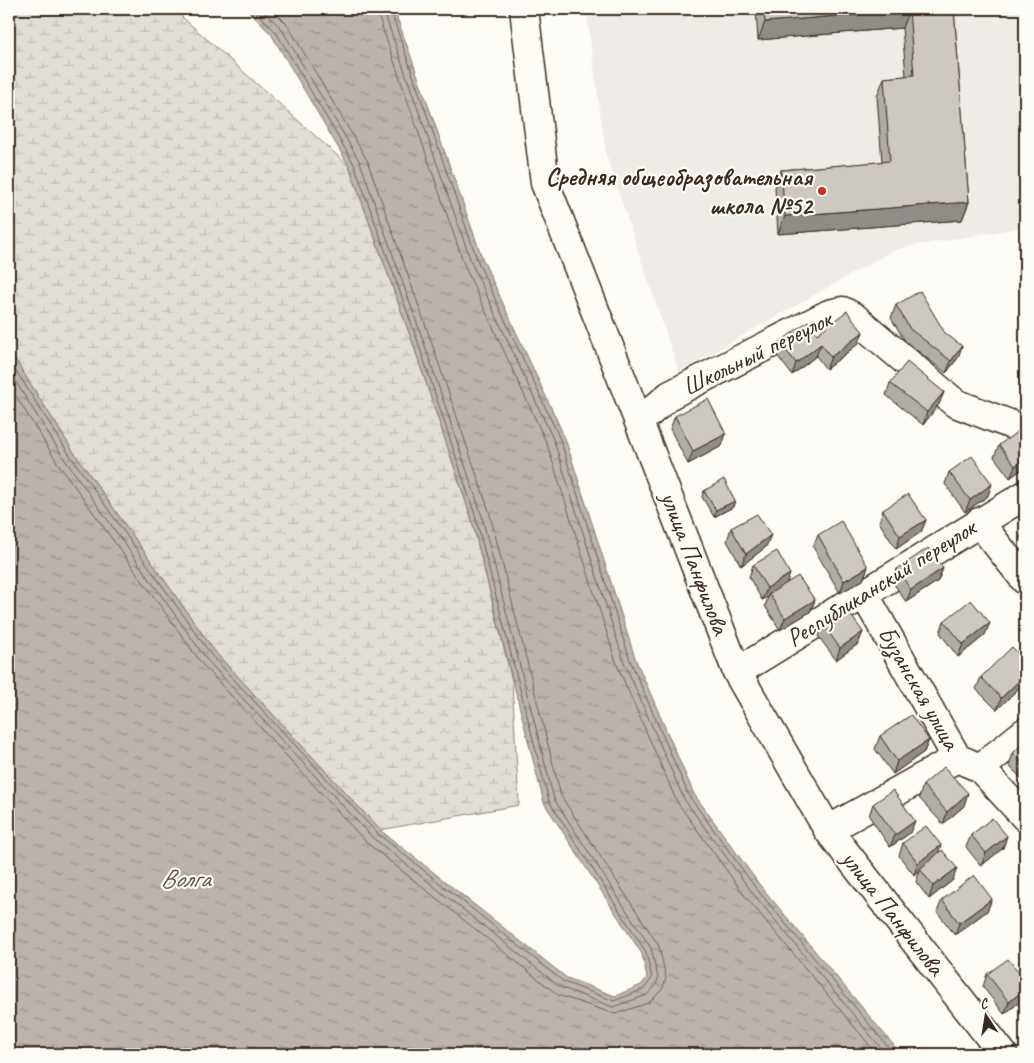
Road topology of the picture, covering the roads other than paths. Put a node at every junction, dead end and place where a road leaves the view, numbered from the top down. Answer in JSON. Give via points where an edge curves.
{"nodes":[{"id":1,"x":524,"y":9,"type":"edge"},
{"id":2,"x":640,"y":421,"type":"junction"},
{"id":3,"x":1025,"y":430,"type":"edge"},
{"id":4,"x":1025,"y":495,"type":"edge"},
{"id":5,"x":979,"y":522,"type":"junction"},
{"id":6,"x":1025,"y":580,"type":"edge"},
{"id":7,"x":863,"y":592,"type":"junction"},
{"id":8,"x":737,"y":672,"type":"junction"},
{"id":9,"x":1025,"y":732,"type":"edge"},
{"id":10,"x":969,"y":763,"type":"junction"},
{"id":11,"x":1025,"y":817,"type":"edge"},
{"id":12,"x":828,"y":830,"type":"junction"},
{"id":13,"x":1003,"y":1054,"type":"edge"}],
"edges":[{"from":1,"to":2,"type":"street","name":"улица Панфилова","via":[[545,184]]},
{"from":2,"to":3,"type":"street","name":"Школьный переулок","via":[[670,395],[829,314],[843,311],[955,403]]},
{"from":2,"to":8,"type":"street","name":"улица Панфилова"},
{"from":4,"to":5,"type":"street","name":"Республиканский переулок"},
{"from":5,"to":6,"type":"street"},
{"from":5,"to":7,"type":"street","name":"Республиканский переулок"},
{"from":7,"to":8,"type":"street","name":"Республиканский переулок"},
{"from":7,"to":10,"type":"street","name":"Бузанская улица"},
{"from":8,"to":12,"type":"street","name":"улица Панфилова"},
{"from":9,"to":10,"type":"street"},
{"from":10,"to":11,"type":"street","name":"Бузанская улица"},
{"from":10,"to":12,"type":"street"},
{"from":12,"to":13,"type":"street","name":"улица Панфилова"}]}
